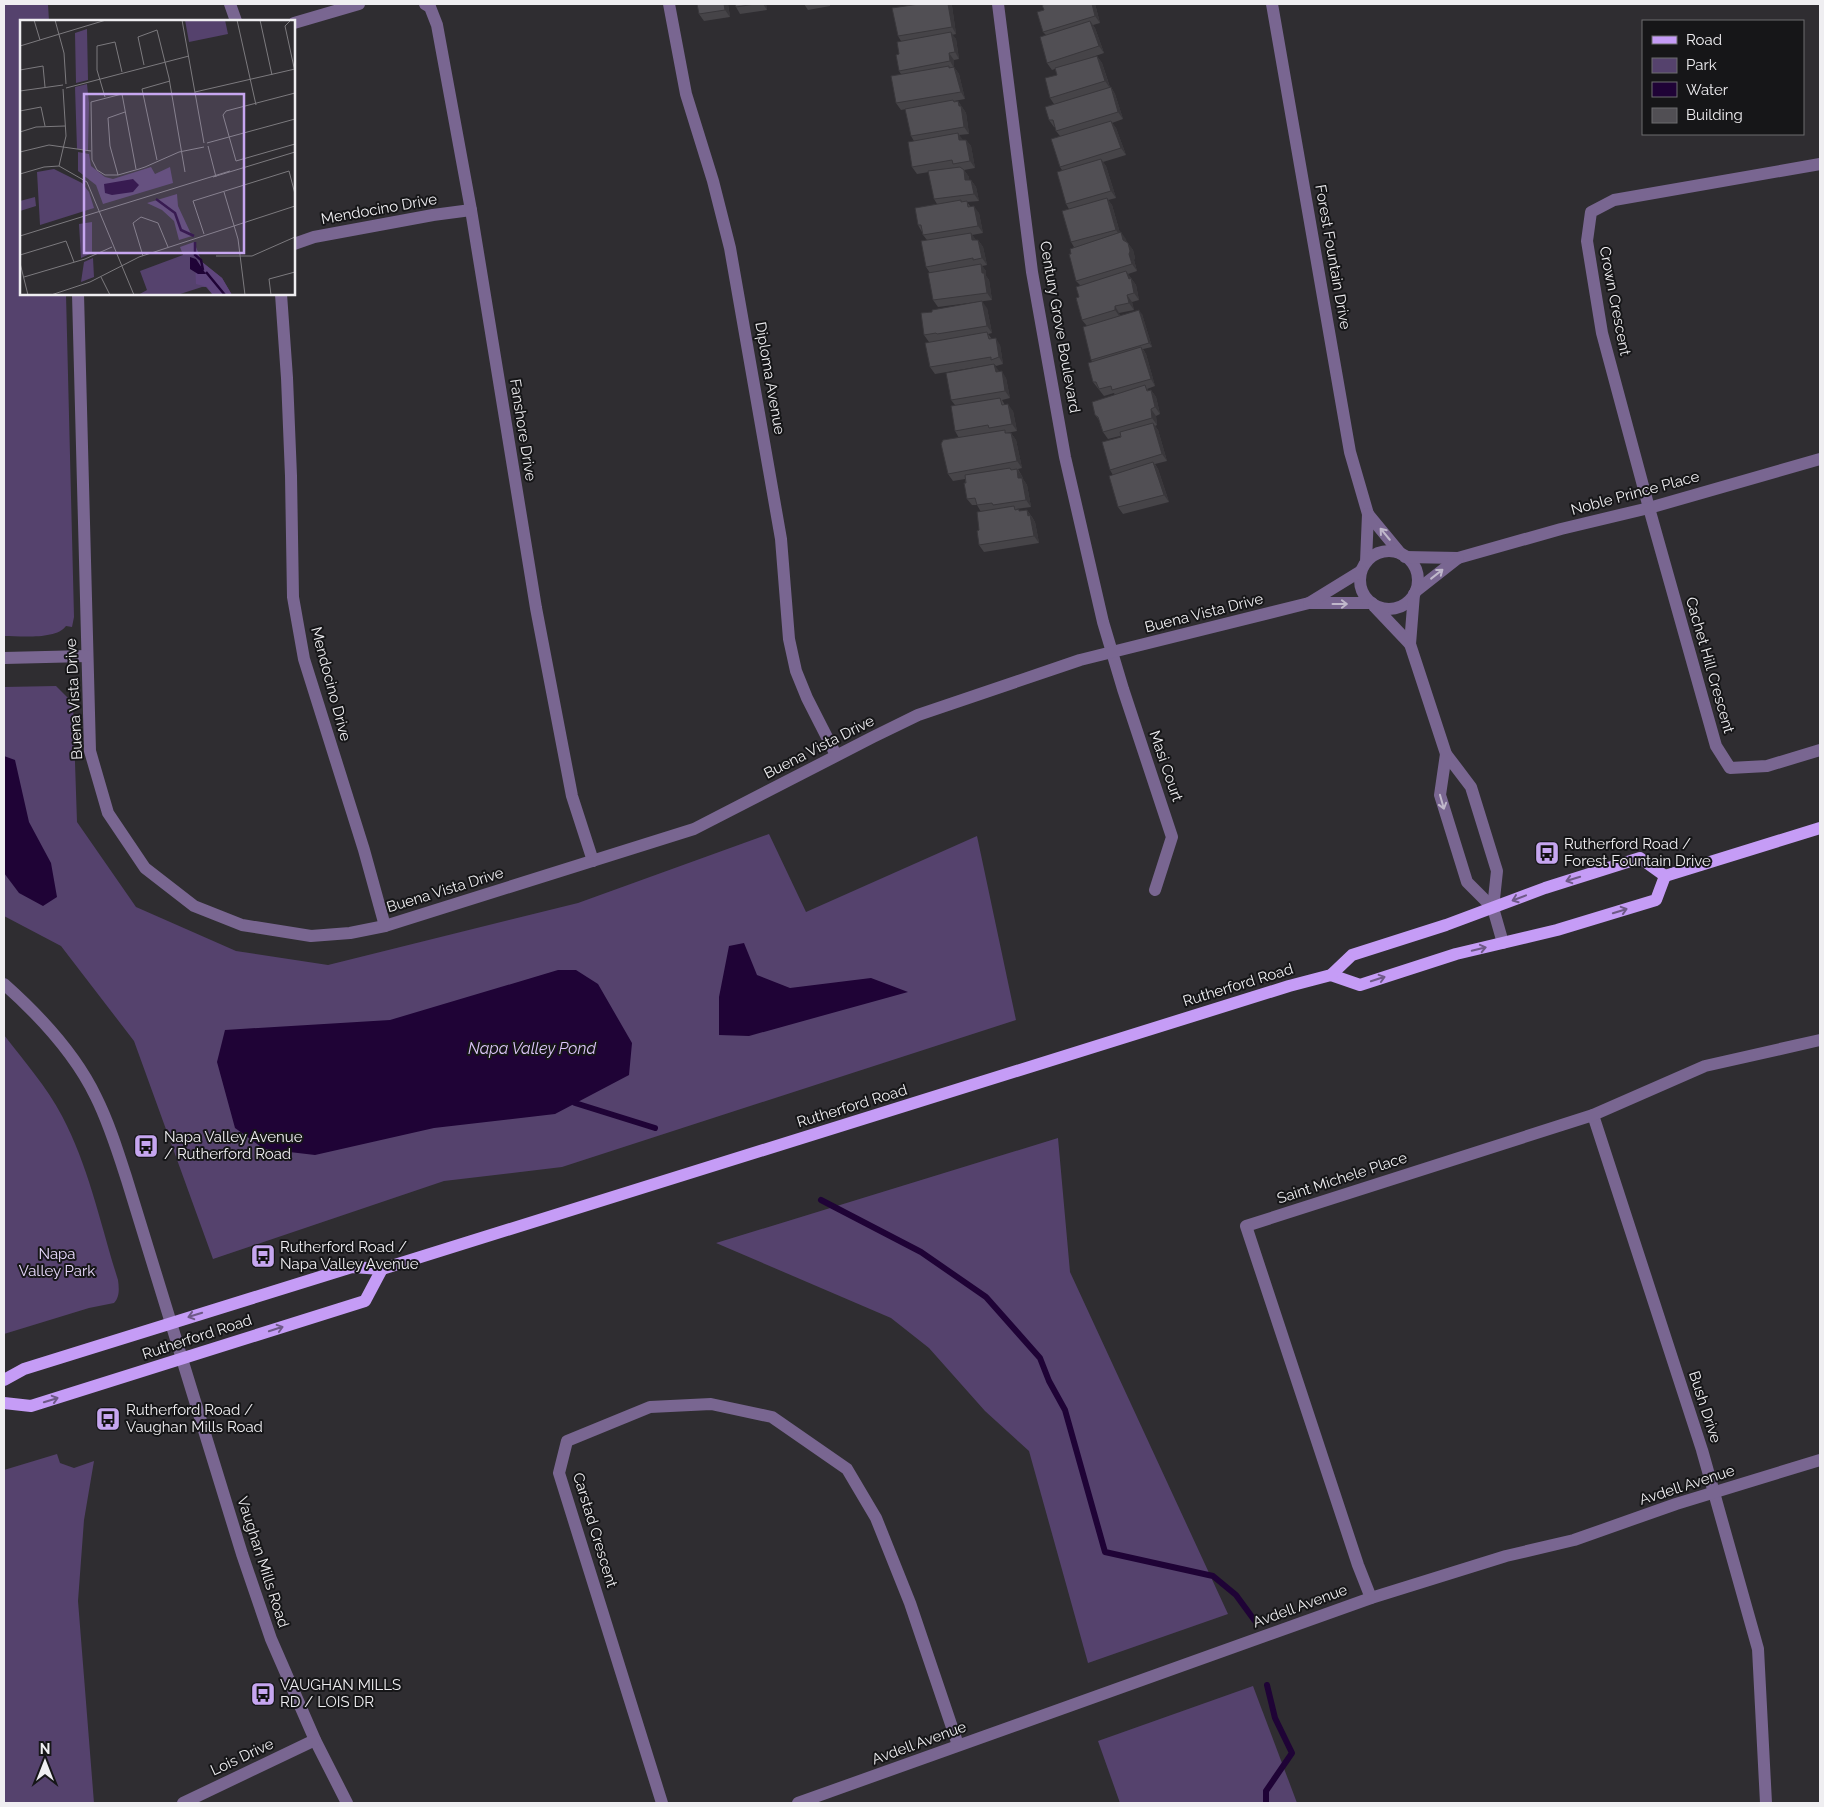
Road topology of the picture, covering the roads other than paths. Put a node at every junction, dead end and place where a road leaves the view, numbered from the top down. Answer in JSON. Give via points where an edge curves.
{"nodes":[{"id":1,"x":230,"y":4,"type":"edge"},
{"id":2,"x":359,"y":4,"type":"edge"},
{"id":3,"x":425,"y":4,"type":"edge"},
{"id":4,"x":669,"y":4,"type":"edge"},
{"id":5,"x":998,"y":4,"type":"edge"},
{"id":6,"x":1272,"y":4,"type":"edge"},
{"id":7,"x":236,"y":20,"type":"edge"},
{"id":8,"x":295,"y":23,"type":"edge"},
{"id":9,"x":1820,"y":164,"type":"edge"},
{"id":10,"x":471,"y":210,"type":"junction"},
{"id":11,"x":295,"y":244,"type":"edge"},
{"id":12,"x":78,"y":295,"type":"edge"},
{"id":13,"x":280,"y":295,"type":"edge"},
{"id":14,"x":1820,"y":459,"type":"edge"},
{"id":15,"x":1649,"y":508,"type":"junction"},
{"id":16,"x":1368,"y":514,"type":"junction"},
{"id":17,"x":1403,"y":556,"type":"junction"},
{"id":18,"x":1458,"y":558,"type":"junction"},
{"id":19,"x":1364,"y":566,"type":"junction"},
{"id":20,"x":1415,"y":592,"type":"junction"},
{"id":21,"x":1309,"y":604,"type":"junction"},
{"id":22,"x":1372,"y":604,"type":"junction"},
{"id":23,"x":1410,"y":644,"type":"junction"},
{"id":24,"x":1112,"y":652,"type":"junction"},
{"id":25,"x":87,"y":656,"type":"junction"},
{"id":26,"x":4,"y":658,"type":"edge"},
{"id":27,"x":1820,"y":750,"type":"edge"},
{"id":28,"x":1446,"y":754,"type":"junction"},
{"id":29,"x":836,"y":755,"type":"junction"},
{"id":30,"x":1820,"y":828,"type":"edge"},
{"id":31,"x":592,"y":861,"type":"junction"},
{"id":32,"x":1665,"y":876,"type":"junction"},
{"id":33,"x":1155,"y":890,"type":"dead end"},
{"id":34,"x":1493,"y":908,"type":"junction"},
{"id":35,"x":385,"y":926,"type":"junction"},
{"id":36,"x":1502,"y":943,"type":"junction"},
{"id":37,"x":1331,"y":975,"type":"junction"},
{"id":38,"x":4,"y":984,"type":"edge"},
{"id":39,"x":1820,"y":1040,"type":"edge"},
{"id":40,"x":1593,"y":1115,"type":"junction"},
{"id":41,"x":382,"y":1269,"type":"junction"},
{"id":42,"x":172,"y":1323,"type":"junction"},
{"id":43,"x":182,"y":1359,"type":"junction"},
{"id":44,"x":4,"y":1380,"type":"edge"},
{"id":45,"x":4,"y":1402,"type":"edge"},
{"id":46,"x":1820,"y":1460,"type":"edge"},
{"id":47,"x":1715,"y":1492,"type":"junction"},
{"id":48,"x":1371,"y":1598,"type":"junction"},
{"id":49,"x":315,"y":1740,"type":"junction"},
{"id":50,"x":958,"y":1746,"type":"junction"},
{"id":51,"x":184,"y":1803,"type":"edge"},
{"id":52,"x":346,"y":1803,"type":"edge"},
{"id":53,"x":662,"y":1803,"type":"edge"},
{"id":54,"x":798,"y":1803,"type":"edge"},
{"id":55,"x":1766,"y":1803,"type":"edge"}],
"edges":[{"from":1,"to":7,"type":"street"},
{"from":2,"to":8,"type":"street"},
{"from":3,"to":10,"type":"street","name":"Fanshore Drive","via":[[430,7],[437,24]]},
{"from":4,"to":29,"type":"street","name":"Diploma Avenue","via":[[686,94],[730,248],[781,539],[788,639],[800,680]]},
{"from":5,"to":24,"type":"street","name":"Century Grove Boulevard","via":[[1032,272],[1065,457]]},
{"from":6,"to":16,"type":"street","name":"Forest Fountain Drive","via":[[1350,452]]},
{"from":9,"to":15,"type":"street","name":"Crown Crescent","via":[[1614,200],[1591,212],[1587,241],[1602,333]]},
{"from":10,"to":11,"type":"street","name":"Mendocino Drive","via":[[314,236]]},
{"from":10,"to":31,"type":"street","name":"Fanshore Drive","via":[[536,608],[572,796]]},
{"from":12,"to":25,"type":"street","name":"Buena Vista Drive"},
{"from":13,"to":35,"type":"street","name":"Mendocino Drive","via":[[287,378],[293,597],[304,659]]},
{"from":14,"to":15,"type":"street","name":"Noble Prince Place"},
{"from":15,"to":18,"type":"street","name":"Noble Prince Place"},
{"from":15,"to":27,"type":"street","name":"Cachet Hill Crescent","via":[[1716,746],[1730,768],[1768,766]]},
{"from":17,"to":16,"type":"street","name":"Forest Fountain Drive","one_way":true},
{"from":16,"to":19,"type":"street","name":"Forest Fountain Drive"},
{"from":17,"to":18,"type":"street","name":"Noble Prince Place"},
{"from":17,"to":19,"type":"street","via":[[1394,552],[1380,553]]},
{"from":17,"to":20,"type":"street","via":[[1414,566],[1417,574]]},
{"from":20,"to":18,"type":"street","name":"Noble Prince Place","one_way":true},
{"from":19,"to":21,"type":"street","name":"Buena Vista Drive"},
{"from":19,"to":22,"type":"street","via":[[1361,590]]},
{"from":20,"to":22,"type":"street","via":[[1398,608]]},
{"from":20,"to":23,"type":"street"},
{"from":21,"to":22,"type":"street","name":"Buena Vista Drive","one_way":true},
{"from":21,"to":24,"type":"street","name":"Buena Vista Drive"},
{"from":22,"to":23,"type":"street"},
{"from":23,"to":28,"type":"street"},
{"from":24,"to":29,"type":"street","name":"Buena Vista Drive","via":[[918,715]]},
{"from":24,"to":33,"type":"street","name":"Masi Court","via":[[1172,837]]},
{"from":25,"to":26,"type":"street"},
{"from":25,"to":35,"type":"street","name":"Buena Vista Drive","via":[[90,751],[108,813],[145,868],[194,906],[242,925],[311,936]]},
{"from":28,"to":34,"type":"street","via":[[1471,787],[1497,871]]},
{"from":28,"to":34,"type":"street","one_way":true,"via":[[1440,795],[1466,882]]},
{"from":29,"to":31,"type":"street","name":"Buena Vista Drive","via":[[694,829]]},
{"from":30,"to":32,"type":"main road"},
{"from":31,"to":35,"type":"street","name":"Buena Vista Drive"},
{"from":32,"to":34,"type":"main road","name":"Rutherford Road","one_way":true,"via":[[1640,858]]},
{"from":36,"to":32,"type":"main road","one_way":true,"via":[[1656,900]]},
{"from":34,"to":36,"type":"street"},
{"from":34,"to":37,"type":"main road","name":"Rutherford Road","via":[[1352,955]]},
{"from":37,"to":36,"type":"main road","one_way":true,"via":[[1360,985]]},
{"from":37,"to":41,"type":"main road","name":"Rutherford Road"},
{"from":38,"to":42,"type":"street","name":"Vaughan Mills Road","via":[[32,1008],[54,1034],[96,1097],[120,1158]]},
{"from":39,"to":40,"type":"street","name":"Saint Michele Place","via":[[1705,1066]]},
{"from":40,"to":47,"type":"street","name":"Bush Drive"},
{"from":40,"to":48,"type":"street","name":"Saint Michele Place","via":[[1246,1226]]},
{"from":41,"to":42,"type":"main road","name":"Rutherford Road","one_way":true,"via":[[352,1267]]},
{"from":43,"to":41,"type":"main road","name":"Rutherford Road","one_way":true,"via":[[365,1301]]},
{"from":42,"to":43,"type":"street","name":"Vaughan Mills Road"},
{"from":42,"to":44,"type":"main road","name":"Rutherford Road","via":[[24,1370]]},
{"from":45,"to":43,"type":"main road","name":"Rutherford Road","one_way":true,"via":[[31,1406]]},
{"from":43,"to":49,"type":"street","name":"Vaughan Mills Road","via":[[262,1614]]},
{"from":46,"to":47,"type":"street","name":"Avdell Avenue"},
{"from":47,"to":48,"type":"street","name":"Avdell Avenue","via":[[1574,1540],[1506,1556]]},
{"from":47,"to":55,"type":"street","name":"Bush Drive","via":[[1758,1649]]},
{"from":48,"to":50,"type":"street","name":"Avdell Avenue"},
{"from":49,"to":51,"type":"street","name":"Lois Drive"},
{"from":49,"to":52,"type":"street","name":"Vaughan Mills Road"},
{"from":50,"to":53,"type":"street","name":"Carstad Crescent","via":[[910,1603],[876,1518],[847,1469],[772,1417],[711,1404],[650,1407],[567,1441],[559,1473]]},
{"from":50,"to":54,"type":"street","name":"Avdell Avenue"}]}
